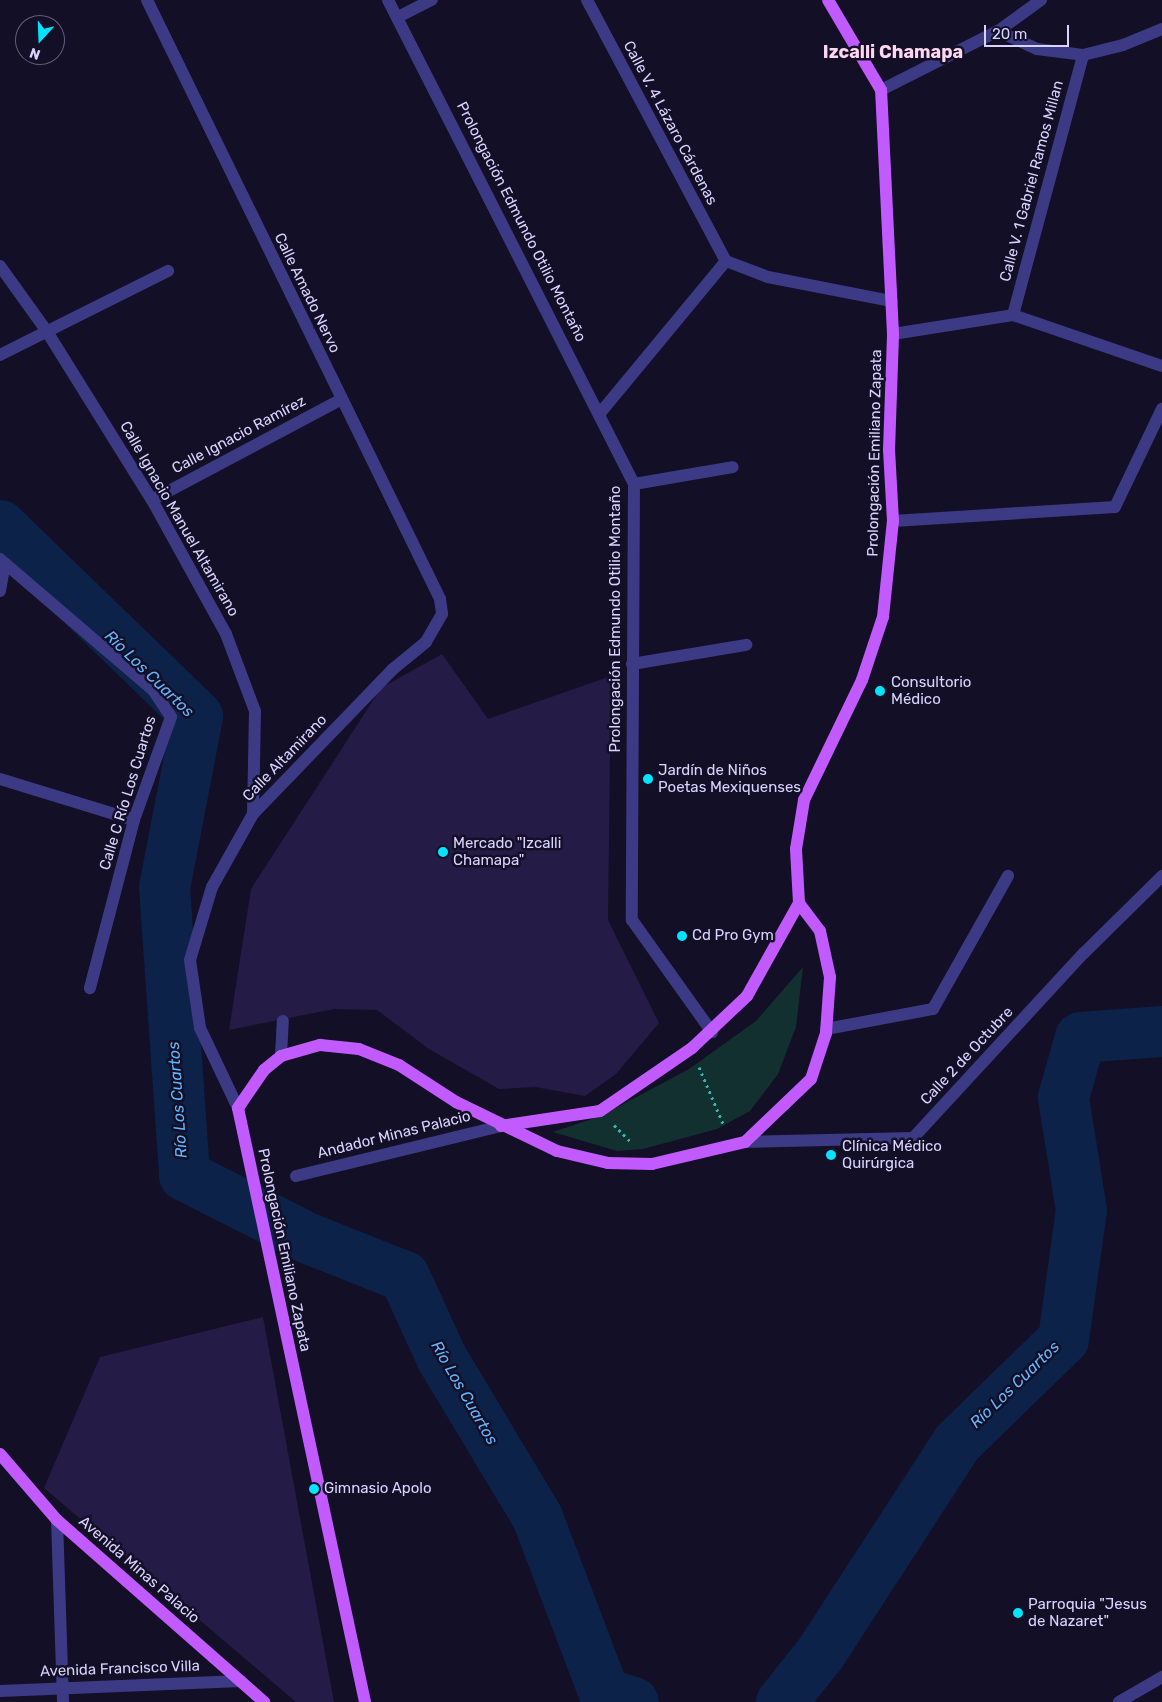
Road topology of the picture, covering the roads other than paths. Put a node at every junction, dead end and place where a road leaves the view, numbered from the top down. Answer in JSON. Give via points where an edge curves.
{"nodes":[{"id":1,"x":148,"y":0,"type":"edge"},
{"id":2,"x":388,"y":0,"type":"edge"},
{"id":3,"x":432,"y":0,"type":"edge"},
{"id":4,"x":587,"y":0,"type":"edge"},
{"id":5,"x":828,"y":0,"type":"edge"},
{"id":6,"x":1042,"y":0,"type":"edge"},
{"id":7,"x":398,"y":17,"type":"junction"},
{"id":8,"x":1162,"y":28,"type":"edge"},
{"id":9,"x":998,"y":31,"type":"junction"},
{"id":10,"x":1083,"y":55,"type":"junction"},
{"id":11,"x":881,"y":90,"type":"junction"},
{"id":12,"x":726,"y":261,"type":"junction"},
{"id":13,"x":0,"y":266,"type":"edge"},
{"id":14,"x":168,"y":271,"type":"dead end"},
{"id":15,"x":892,"y":301,"type":"junction"},
{"id":16,"x":1013,"y":315,"type":"junction"},
{"id":17,"x":46,"y":330,"type":"junction"},
{"id":18,"x":894,"y":334,"type":"junction"},
{"id":19,"x":0,"y":355,"type":"edge"},
{"id":20,"x":1162,"y":366,"type":"edge"},
{"id":21,"x":340,"y":400,"type":"junction"},
{"id":22,"x":1162,"y":409,"type":"edge"},
{"id":23,"x":601,"y":412,"type":"junction"},
{"id":24,"x":733,"y":467,"type":"dead end"},
{"id":25,"x":634,"y":484,"type":"junction"},
{"id":26,"x":152,"y":500,"type":"junction"},
{"id":27,"x":893,"y":520,"type":"junction"},
{"id":28,"x":2,"y":561,"type":"edge"},
{"id":29,"x":0,"y":591,"type":"edge"},
{"id":30,"x":440,"y":599,"type":"joint"},
{"id":31,"x":746,"y":645,"type":"dead end"},
{"id":32,"x":632,"y":664,"type":"junction"},
{"id":33,"x":0,"y":779,"type":"edge"},
{"id":34,"x":253,"y":814,"type":"junction"},
{"id":35,"x":134,"y":820,"type":"junction"},
{"id":36,"x":1008,"y":876,"type":"dead end"},
{"id":37,"x":1162,"y":876,"type":"edge"},
{"id":38,"x":800,"y":903,"type":"junction"},
{"id":39,"x":90,"y":988,"type":"dead end"},
{"id":40,"x":284,"y":1021,"type":"dead end"},
{"id":41,"x":826,"y":1029,"type":"junction"},
{"id":42,"x":712,"y":1032,"type":"junction"},
{"id":43,"x":280,"y":1056,"type":"junction"},
{"id":44,"x":238,"y":1108,"type":"junction"},
{"id":45,"x":500,"y":1126,"type":"junction"},
{"id":46,"x":745,"y":1142,"type":"junction"},
{"id":47,"x":296,"y":1176,"type":"dead end"},
{"id":48,"x":0,"y":1454,"type":"edge"},
{"id":49,"x":57,"y":1520,"type":"junction"},
{"id":50,"x":1162,"y":1677,"type":"edge"},
{"id":51,"x":241,"y":1680,"type":"junction"},
{"id":52,"x":63,"y":1688,"type":"junction"},
{"id":53,"x":0,"y":1691,"type":"edge"},
{"id":54,"x":1123,"y":1701,"type":"edge"},
{"id":55,"x":63,"y":1702,"type":"edge"},
{"id":56,"x":264,"y":1702,"type":"edge"},
{"id":57,"x":365,"y":1702,"type":"edge"}],
"edges":[{"from":1,"to":21,"type":"street","name":"Calle Amado Nervo"},
{"from":2,"to":7,"type":"street","name":"Prolongación Edmundo Otilio Montaño"},
{"from":3,"to":7,"type":"street"},
{"from":4,"to":12,"type":"street","name":"Calle V. 4 Lázaro Cárdenas"},
{"from":5,"to":11,"type":"main road","name":"Prolongación Emiliano Zapata"},
{"from":6,"to":9,"type":"street"},
{"from":7,"to":23,"type":"street","name":"Prolongación Edmundo Otilio Montaño"},
{"from":8,"to":10,"type":"street","via":[[1123,46]]},
{"from":9,"to":10,"type":"street","via":[[1037,49]]},
{"from":9,"to":11,"type":"street"},
{"from":10,"to":16,"type":"street","name":"Calle V. 1 Gabriel Ramos Millan"},
{"from":11,"to":15,"type":"main road","name":"Prolongación Emiliano Zapata"},
{"from":12,"to":15,"type":"street","via":[[768,278]]},
{"from":12,"to":23,"type":"street"},
{"from":13,"to":17,"type":"street","name":"Calle Ignacio Manuel Altamirano"},
{"from":14,"to":17,"type":"street"},
{"from":15,"to":18,"type":"main road","name":"Prolongación Emiliano Zapata"},
{"from":16,"to":18,"type":"street"},
{"from":16,"to":20,"type":"street"},
{"from":17,"to":19,"type":"street"},
{"from":17,"to":26,"type":"street","name":"Calle Ignacio Manuel Altamirano"},
{"from":18,"to":27,"type":"main road","name":"Prolongación Emiliano Zapata","via":[[889,450]]},
{"from":21,"to":26,"type":"street","name":"Calle Ignacio Ramírez"},
{"from":21,"to":30,"type":"street","name":"Calle Amado Nervo"},
{"from":22,"to":27,"type":"street","via":[[1115,507]]},
{"from":23,"to":25,"type":"street","name":"Prolongación Edmundo Otilio Montaño"},
{"from":24,"to":25,"type":"street"},
{"from":25,"to":32,"type":"street","name":"Prolongación Edmundo Otilio Montaño"},
{"from":26,"to":34,"type":"street","name":"Calle Ignacio Manuel Altamirano","via":[[226,634],[255,711]]},
{"from":27,"to":38,"type":"main road","name":"Prolongación Emiliano Zapata","via":[[883,617],[862,680],[804,800],[796,849]]},
{"from":28,"to":29,"type":"street"},
{"from":28,"to":35,"type":"street","name":"Calle C Río Los Cuartos","via":[[153,690],[171,718]]},
{"from":30,"to":34,"type":"street","name":"Calle Altamirano","via":[[442,614],[426,642],[393,669]]},
{"from":31,"to":32,"type":"street"},
{"from":32,"to":42,"type":"street","name":"Prolongación Edmundo Otilio Montaño","via":[[632,920]]},
{"from":33,"to":35,"type":"street"},
{"from":34,"to":44,"type":"street","name":"Calle Altamirano","via":[[212,887],[190,960],[200,1028]]},
{"from":35,"to":39,"type":"street","name":"Calle C Río Los Cuartos"},
{"from":36,"to":41,"type":"street","via":[[933,1009]]},
{"from":37,"to":46,"type":"street","name":"Calle 2 de Octubre","via":[[1084,953],[913,1138]]},
{"from":38,"to":41,"type":"main road","via":[[820,931],[830,977]]},
{"from":38,"to":42,"type":"main road","via":[[747,996]]},
{"from":40,"to":43,"type":"street"},
{"from":41,"to":46,"type":"main road","via":[[811,1079]]},
{"from":42,"to":45,"type":"main road","via":[[600,1110]]},
{"from":43,"to":44,"type":"main road","via":[[264,1070]]},
{"from":43,"to":45,"type":"main road","via":[[320,1045],[359,1049],[399,1065]]},
{"from":44,"to":57,"type":"main road","name":"Prolongación Emiliano Zapata"},
{"from":45,"to":46,"type":"main road","via":[[557,1151],[608,1163],[652,1164],[732,1148]]},
{"from":45,"to":47,"type":"street","name":"Andador Minas Palacio"},
{"from":48,"to":49,"type":"main road","name":"Avenida Minas Palacio"},
{"from":49,"to":51,"type":"main road","name":"Avenida Minas Palacio"},
{"from":49,"to":52,"type":"street"},
{"from":50,"to":54,"type":"street"},
{"from":51,"to":52,"type":"street","name":"Avenida Francisco Villa"},
{"from":51,"to":56,"type":"main road","name":"Avenida Minas Palacio"},
{"from":52,"to":53,"type":"street","name":"Avenida Francisco Villa"},
{"from":52,"to":55,"type":"street"}]}
